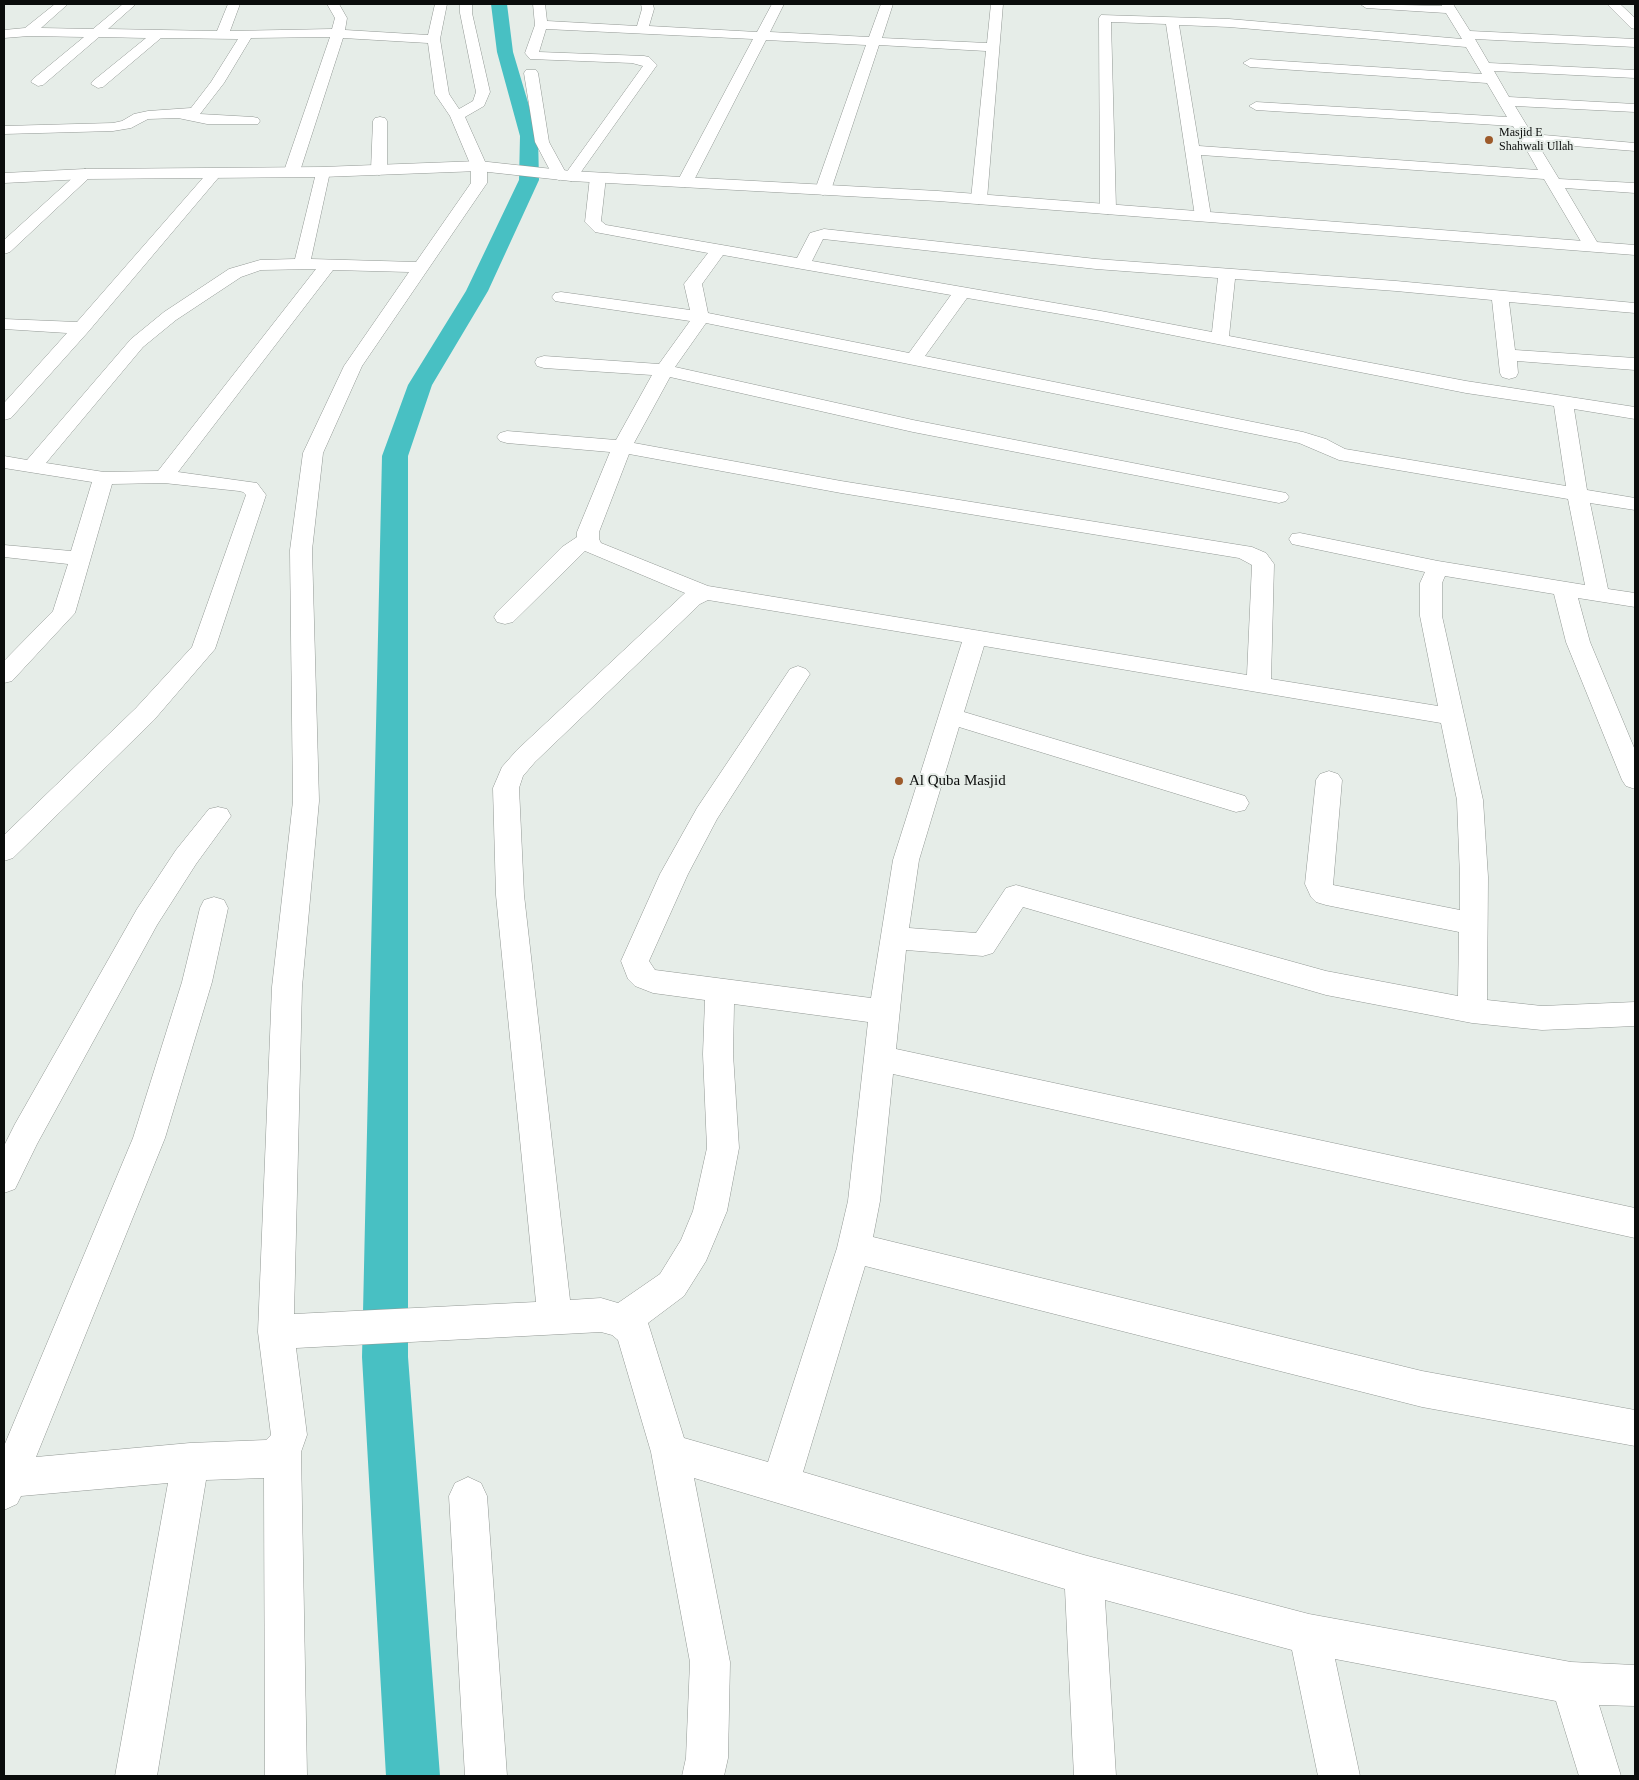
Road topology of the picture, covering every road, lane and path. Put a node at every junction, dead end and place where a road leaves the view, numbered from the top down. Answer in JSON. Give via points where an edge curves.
{"nodes":[{"id":1,"x":62,"y":4,"type":"edge"},
{"id":2,"x":130,"y":4,"type":"edge"},
{"id":3,"x":234,"y":4,"type":"edge"},
{"id":4,"x":333,"y":4,"type":"edge"},
{"id":5,"x":466,"y":4,"type":"edge"},
{"id":6,"x":539,"y":4,"type":"edge"},
{"id":7,"x":647,"y":4,"type":"edge"},
{"id":8,"x":778,"y":4,"type":"edge"},
{"id":9,"x":887,"y":4,"type":"edge"},
{"id":10,"x":997,"y":4,"type":"edge"},
{"id":11,"x":1366,"y":4,"type":"edge"},
{"id":12,"x":1613,"y":4,"type":"edge"},
{"id":13,"x":437,"y":5,"type":"edge"},
{"id":14,"x":1449,"y":7,"type":"edge"},
{"id":15,"x":1172,"y":20,"type":"junction"},
{"id":16,"x":1635,"y":24,"type":"edge"},
{"id":17,"x":541,"y":25,"type":"junction"},
{"id":18,"x":642,"y":30,"type":"junction"},
{"id":19,"x":26,"y":32,"type":"junction"},
{"id":20,"x":97,"y":32,"type":"junction"},
{"id":21,"x":338,"y":33,"type":"junction"},
{"id":22,"x":4,"y":34,"type":"edge"},
{"id":23,"x":158,"y":34,"type":"junction"},
{"id":24,"x":247,"y":34,"type":"junction"},
{"id":25,"x":222,"y":35,"type":"junction"},
{"id":26,"x":762,"y":36,"type":"junction"},
{"id":27,"x":434,"y":39,"type":"junction"},
{"id":28,"x":1468,"y":39,"type":"junction"},
{"id":29,"x":873,"y":40,"type":"junction"},
{"id":30,"x":1635,"y":43,"type":"edge"},
{"id":31,"x":993,"y":47,"type":"junction"},
{"id":32,"x":4,"y":49,"type":"edge"},
{"id":33,"x":1250,"y":63,"type":"dead end"},
{"id":34,"x":531,"y":73,"type":"dead end"},
{"id":35,"x":1488,"y":73,"type":"junction"},
{"id":36,"x":1635,"y":74,"type":"edge"},
{"id":37,"x":38,"y":82,"type":"dead end"},
{"id":38,"x":98,"y":84,"type":"dead end"},
{"id":39,"x":1505,"y":101,"type":"junction"},
{"id":40,"x":1256,"y":106,"type":"dead end"},
{"id":41,"x":1635,"y":108,"type":"edge"},
{"id":42,"x":183,"y":115,"type":"junction"},
{"id":43,"x":457,"y":116,"type":"junction"},
{"id":44,"x":253,"y":121,"type":"dead end"},
{"id":45,"x":380,"y":121,"type":"dead end"},
{"id":46,"x":1518,"y":122,"type":"junction"},
{"id":47,"x":4,"y":130,"type":"edge"},
{"id":48,"x":1527,"y":138,"type":"junction"},
{"id":49,"x":1635,"y":147,"type":"edge"},
{"id":50,"x":1192,"y":150,"type":"junction"},
{"id":51,"x":479,"y":166,"type":"junction"},
{"id":52,"x":379,"y":170,"type":"junction"},
{"id":53,"x":292,"y":171,"type":"junction"},
{"id":54,"x":322,"y":172,"type":"junction"},
{"id":55,"x":85,"y":174,"type":"junction"},
{"id":56,"x":214,"y":174,"type":"junction"},
{"id":57,"x":559,"y":175,"type":"junction"},
{"id":58,"x":598,"y":177,"type":"junction"},
{"id":59,"x":4,"y":178,"type":"edge"},
{"id":60,"x":1551,"y":179,"type":"junction"},
{"id":61,"x":685,"y":182,"type":"junction"},
{"id":62,"x":1635,"y":188,"type":"edge"},
{"id":63,"x":823,"y":190,"type":"junction"},
{"id":64,"x":979,"y":199,"type":"junction"},
{"id":65,"x":1108,"y":209,"type":"junction"},
{"id":66,"x":1203,"y":216,"type":"junction"},
{"id":67,"x":1592,"y":247,"type":"junction"},
{"id":68,"x":4,"y":249,"type":"edge"},
{"id":69,"x":718,"y":250,"type":"junction"},
{"id":70,"x":1635,"y":250,"type":"edge"},
{"id":71,"x":302,"y":264,"type":"junction"},
{"id":72,"x":802,"y":264,"type":"junction"},
{"id":73,"x":327,"y":266,"type":"junction"},
{"id":74,"x":422,"y":267,"type":"junction"},
{"id":75,"x":1227,"y":274,"type":"junction"},
{"id":76,"x":962,"y":292,"type":"junction"},
{"id":77,"x":1500,"y":296,"type":"junction"},
{"id":78,"x":560,"y":297,"type":"dead end"},
{"id":79,"x":1635,"y":308,"type":"edge"},
{"id":80,"x":700,"y":316,"type":"junction"},
{"id":81,"x":4,"y":324,"type":"edge"},
{"id":82,"x":82,"y":328,"type":"junction"},
{"id":83,"x":1220,"y":339,"type":"junction"},
{"id":84,"x":1507,"y":355,"type":"junction"},
{"id":85,"x":914,"y":359,"type":"junction"},
{"id":86,"x":544,"y":362,"type":"dead end"},
{"id":87,"x":1635,"y":364,"type":"edge"},
{"id":88,"x":664,"y":370,"type":"junction"},
{"id":89,"x":1511,"y":394,"type":"junction"},
{"id":90,"x":1563,"y":403,"type":"junction"},
{"id":91,"x":1635,"y":413,"type":"edge"},
{"id":92,"x":4,"y":414,"type":"edge"},
{"id":93,"x":507,"y":437,"type":"dead end"},
{"id":94,"x":622,"y":447,"type":"junction"},
{"id":95,"x":4,"y":462,"type":"edge"},
{"id":96,"x":32,"y":466,"type":"junction"},
{"id":97,"x":164,"y":477,"type":"junction"},
{"id":98,"x":104,"y":478,"type":"junction"},
{"id":99,"x":1578,"y":495,"type":"junction"},
{"id":100,"x":1279,"y":496,"type":"dead end"},
{"id":101,"x":1635,"y":504,"type":"edge"},
{"id":102,"x":588,"y":539,"type":"junction"},
{"id":103,"x":1300,"y":539,"type":"dead end"},
{"id":104,"x":4,"y":551,"type":"edge"},
{"id":105,"x":81,"y":560,"type":"junction"},
{"id":106,"x":1438,"y":568,"type":"junction"},
{"id":107,"x":1564,"y":588,"type":"junction"},
{"id":108,"x":704,"y":592,"type":"junction"},
{"id":109,"x":1598,"y":594,"type":"junction"},
{"id":110,"x":1635,"y":600,"type":"edge"},
{"id":111,"x":505,"y":617,"type":"dead end"},
{"id":112,"x":975,"y":636,"type":"junction"},
{"id":113,"x":798,"y":674,"type":"dead end"},
{"id":114,"x":4,"y":675,"type":"edge"},
{"id":115,"x":1259,"y":684,"type":"junction"},
{"id":116,"x":950,"y":716,"type":"junction"},
{"id":117,"x":1452,"y":717,"type":"junction"},
{"id":118,"x":1329,"y":780,"type":"dead end"},
{"id":119,"x":1635,"y":780,"type":"edge"},
{"id":120,"x":1236,"y":803,"type":"dead end"},
{"id":121,"x":218,"y":816,"type":"dead end"},
{"id":122,"x":4,"y":851,"type":"edge"},
{"id":123,"x":214,"y":908,"type":"dead end"},
{"id":124,"x":1474,"y":924,"type":"junction"},
{"id":125,"x":894,"y":938,"type":"junction"},
{"id":126,"x":720,"y":990,"type":"junction"},
{"id":127,"x":1472,"y":1011,"type":"junction"},
{"id":128,"x":885,"y":1012,"type":"junction"},
{"id":129,"x":1635,"y":1014,"type":"edge"},
{"id":130,"x":880,"y":1058,"type":"junction"},
{"id":131,"x":4,"y":1179,"type":"edge"},
{"id":132,"x":1635,"y":1222,"type":"edge"},
{"id":133,"x":854,"y":1248,"type":"junction"},
{"id":134,"x":556,"y":1317,"type":"junction"},
{"id":135,"x":622,"y":1321,"type":"junction"},
{"id":136,"x":276,"y":1332,"type":"junction"},
{"id":137,"x":1635,"y":1428,"type":"edge"},
{"id":138,"x":282,"y":1452,"type":"junction"},
{"id":139,"x":670,"y":1452,"type":"junction"},
{"id":140,"x":190,"y":1462,"type":"junction"},
{"id":141,"x":5,"y":1483,"type":"edge"},
{"id":142,"x":780,"y":1485,"type":"junction"},
{"id":143,"x":468,"y":1496,"type":"dead end"},
{"id":144,"x":1084,"y":1575,"type":"junction"},
{"id":145,"x":1309,"y":1634,"type":"junction"},
{"id":146,"x":1571,"y":1683,"type":"junction"},
{"id":147,"x":1635,"y":1686,"type":"edge"},
{"id":148,"x":136,"y":1776,"type":"edge"},
{"id":149,"x":286,"y":1776,"type":"edge"},
{"id":150,"x":486,"y":1776,"type":"edge"},
{"id":151,"x":704,"y":1776,"type":"edge"},
{"id":152,"x":1095,"y":1776,"type":"edge"},
{"id":153,"x":1339,"y":1776,"type":"edge"},
{"id":154,"x":1600,"y":1776,"type":"edge"}],
"edges":[{"from":1,"to":19,"type":"street"},
{"from":2,"to":20,"type":"street"},
{"from":3,"to":25,"type":"street"},
{"from":4,"to":21,"type":"street","via":[[341,18]]},
{"from":5,"to":43,"type":"street","via":[[483,92],[479,102]]},
{"from":6,"to":17,"type":"street"},
{"from":7,"to":18,"type":"street"},
{"from":8,"to":26,"type":"street"},
{"from":9,"to":29,"type":"street"},
{"from":10,"to":31,"type":"street"},
{"from":11,"to":14,"type":"street"},
{"from":12,"to":16,"type":"street"},
{"from":13,"to":27,"type":"street"},
{"from":14,"to":28,"type":"street"},
{"from":15,"to":28,"type":"street"},
{"from":15,"to":50,"type":"street"},
{"from":15,"to":65,"type":"street","via":[[1100,15]]},
{"from":17,"to":18,"type":"street"},
{"from":17,"to":57,"type":"street","via":[[532,53],[535,56],[632,59],[644,60],[650,65]]},
{"from":18,"to":26,"type":"street"},
{"from":19,"to":20,"type":"street"},
{"from":19,"to":22,"type":"street"},
{"from":19,"to":32,"type":"street"},
{"from":20,"to":23,"type":"street"},
{"from":20,"to":37,"type":"street"},
{"from":21,"to":24,"type":"street"},
{"from":21,"to":27,"type":"street"},
{"from":21,"to":53,"type":"street"},
{"from":23,"to":25,"type":"street"},
{"from":23,"to":38,"type":"street"},
{"from":24,"to":25,"type":"street"},
{"from":24,"to":42,"type":"street","via":[[196,111]]},
{"from":26,"to":29,"type":"street"},
{"from":26,"to":61,"type":"street"},
{"from":27,"to":43,"type":"street","via":[[442,94]]},
{"from":28,"to":30,"type":"street"},
{"from":28,"to":35,"type":"street"},
{"from":29,"to":31,"type":"street"},
{"from":29,"to":63,"type":"street"},
{"from":31,"to":64,"type":"street"},
{"from":33,"to":35,"type":"street"},
{"from":34,"to":57,"type":"street","via":[[542,142]]},
{"from":35,"to":36,"type":"street"},
{"from":35,"to":39,"type":"street"},
{"from":39,"to":41,"type":"street"},
{"from":39,"to":46,"type":"street"},
{"from":40,"to":46,"type":"street"},
{"from":42,"to":44,"type":"street","via":[[207,120]]},
{"from":42,"to":47,"type":"street","via":[[148,115],[114,127]]},
{"from":43,"to":51,"type":"street"},
{"from":45,"to":52,"type":"street"},
{"from":46,"to":48,"type":"street"},
{"from":48,"to":49,"type":"street"},
{"from":48,"to":60,"type":"street"},
{"from":50,"to":60,"type":"street"},
{"from":50,"to":66,"type":"street"},
{"from":51,"to":52,"type":"street"},
{"from":51,"to":57,"type":"street"},
{"from":51,"to":74,"type":"street","via":[[479,183]]},
{"from":52,"to":54,"type":"street"},
{"from":53,"to":54,"type":"street"},
{"from":53,"to":56,"type":"street"},
{"from":54,"to":71,"type":"street"},
{"from":55,"to":56,"type":"street"},
{"from":55,"to":59,"type":"street"},
{"from":55,"to":68,"type":"street"},
{"from":56,"to":82,"type":"street"},
{"from":57,"to":58,"type":"street"},
{"from":58,"to":61,"type":"street"},
{"from":58,"to":69,"type":"street","via":[[593,222],[596,226]]},
{"from":60,"to":62,"type":"street"},
{"from":60,"to":67,"type":"street"},
{"from":61,"to":63,"type":"street"},
{"from":63,"to":64,"type":"street"},
{"from":64,"to":65,"type":"street"},
{"from":65,"to":66,"type":"street"},
{"from":66,"to":67,"type":"street"},
{"from":67,"to":70,"type":"street"},
{"from":69,"to":72,"type":"street"},
{"from":69,"to":80,"type":"street","via":[[693,284]]},
{"from":71,"to":73,"type":"street"},
{"from":71,"to":96,"type":"street","via":[[260,266],[235,273],[170,316],[137,343]]},
{"from":72,"to":75,"type":"street","via":[[816,236],[824,234],[1096,264]]},
{"from":72,"to":76,"type":"street"},
{"from":73,"to":74,"type":"street"},
{"from":73,"to":97,"type":"street"},
{"from":74,"to":136,"type":"street","via":[[353,366],[313,453],[301,550],[306,801],[287,987]]},
{"from":75,"to":77,"type":"street"},
{"from":75,"to":83,"type":"street"},
{"from":76,"to":83,"type":"street"},
{"from":76,"to":85,"type":"street"},
{"from":77,"to":79,"type":"street"},
{"from":77,"to":84,"type":"street"},
{"from":78,"to":80,"type":"street"},
{"from":80,"to":85,"type":"street"},
{"from":80,"to":88,"type":"street"},
{"from":81,"to":82,"type":"street"},
{"from":82,"to":92,"type":"street"},
{"from":83,"to":89,"type":"street"},
{"from":84,"to":87,"type":"street"},
{"from":84,"to":89,"type":"street"},
{"from":85,"to":99,"type":"street","via":[[1303,438],[1340,454]]},
{"from":86,"to":88,"type":"street"},
{"from":88,"to":94,"type":"street"},
{"from":88,"to":100,"type":"street","via":[[913,426]]},
{"from":89,"to":90,"type":"street"},
{"from":90,"to":91,"type":"street"},
{"from":90,"to":99,"type":"street"},
{"from":93,"to":94,"type":"street"},
{"from":94,"to":102,"type":"street"},
{"from":94,"to":115,"type":"street","via":[[841,487],[1244,552],[1263,564]]},
{"from":95,"to":96,"type":"street"},
{"from":96,"to":98,"type":"street"},
{"from":97,"to":98,"type":"street"},
{"from":97,"to":122,"type":"street","via":[[250,487],[256,495],[202,649],[145,714]]},
{"from":98,"to":105,"type":"street"},
{"from":99,"to":101,"type":"street"},
{"from":99,"to":109,"type":"street"},
{"from":102,"to":108,"type":"street","via":[[593,547]]},
{"from":102,"to":111,"type":"street","via":[[570,552]]},
{"from":103,"to":106,"type":"street"},
{"from":104,"to":105,"type":"street"},
{"from":105,"to":114,"type":"street","via":[[64,613]]},
{"from":106,"to":107,"type":"street"},
{"from":106,"to":117,"type":"street","via":[[1431,583],[1431,616]]},
{"from":107,"to":109,"type":"street"},
{"from":107,"to":119,"type":"street","via":[[1578,642]]},
{"from":108,"to":112,"type":"street"},
{"from":108,"to":134,"type":"street","via":[[692,599],[526,756],[511,773],[506,788],[510,895]]},
{"from":109,"to":110,"type":"street"},
{"from":112,"to":115,"type":"street"},
{"from":112,"to":116,"type":"street"},
{"from":113,"to":126,"type":"street","via":[[706,815],[674,874],[635,961],[638,971],[652,981]]},
{"from":115,"to":117,"type":"street"},
{"from":116,"to":120,"type":"street"},
{"from":116,"to":125,"type":"street","via":[[906,860]]},
{"from":117,"to":124,"type":"street","via":[[1470,800]]},
{"from":118,"to":124,"type":"street","via":[[1319,884],[1326,895]]},
{"from":121,"to":131,"type":"street","via":[[186,857],[147,917]]},
{"from":123,"to":141,"type":"street","via":[[197,982],[149,1138]]},
{"from":124,"to":127,"type":"street"},
{"from":125,"to":127,"type":"street","via":[[982,945],[1016,896],[1326,983]]},
{"from":125,"to":128,"type":"street"},
{"from":126,"to":128,"type":"street"},
{"from":126,"to":135,"type":"street","via":[[718,1054],[723,1148],[710,1211],[694,1250],[672,1285]]},
{"from":127,"to":129,"type":"street","via":[[1542,1018]]},
{"from":128,"to":130,"type":"street"},
{"from":130,"to":132,"type":"street"},
{"from":130,"to":133,"type":"street","via":[[864,1201]]},
{"from":133,"to":137,"type":"street","via":[[1422,1389]]},
{"from":133,"to":142,"type":"street"},
{"from":134,"to":135,"type":"street","via":[[601,1315]]},
{"from":134,"to":136,"type":"street"},
{"from":135,"to":139,"type":"street","via":[[633,1330]]},
{"from":136,"to":138,"type":"street","via":[[289,1435]]},
{"from":138,"to":140,"type":"street","via":[[269,1459]]},
{"from":138,"to":149,"type":"street"},
{"from":139,"to":142,"type":"street"},
{"from":139,"to":151,"type":"street","via":[[710,1662]]},
{"from":140,"to":141,"type":"street"},
{"from":140,"to":148,"type":"street"},
{"from":142,"to":144,"type":"street"},
{"from":143,"to":150,"type":"street"},
{"from":144,"to":145,"type":"street"},
{"from":144,"to":152,"type":"street"},
{"from":145,"to":146,"type":"street"},
{"from":145,"to":153,"type":"street"},
{"from":146,"to":147,"type":"street"},
{"from":146,"to":154,"type":"street"}]}
